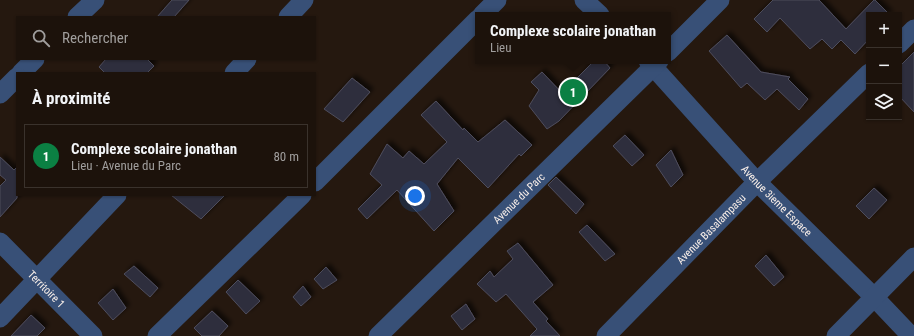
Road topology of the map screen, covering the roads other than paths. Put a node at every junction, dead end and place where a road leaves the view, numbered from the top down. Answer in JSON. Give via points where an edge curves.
{"nodes":[{"id":1,"x":95,"y":0,"type":"edge"},
{"id":2,"x":304,"y":0,"type":"edge"},
{"id":3,"x":497,"y":0,"type":"edge"},
{"id":4,"x":584,"y":0,"type":"edge"},
{"id":5,"x":720,"y":0,"type":"edge"},
{"id":6,"x":485,"y":12,"type":"edge"},
{"id":7,"x":597,"y":12,"type":"edge"},
{"id":8,"x":78,"y":16,"type":"edge"},
{"id":9,"x":289,"y":16,"type":"edge"},
{"id":10,"x":475,"y":22,"type":"edge"},
{"id":11,"x":914,"y":29,"type":"edge"},
{"id":12,"x":902,"y":41,"type":"edge"},
{"id":13,"x":671,"y":49,"type":"edge"},
{"id":14,"x":34,"y":60,"type":"edge"},
{"id":15,"x":246,"y":60,"type":"edge"},
{"id":16,"x":653,"y":64,"type":"edge"},
{"id":17,"x":655,"y":64,"type":"edge"},
{"id":18,"x":22,"y":72,"type":"edge"},
{"id":19,"x":235,"y":72,"type":"edge"},
{"id":20,"x":866,"y":76,"type":"edge"},
{"id":21,"x":16,"y":78,"type":"edge"},
{"id":22,"x":0,"y":94,"type":"edge"},
{"id":23,"x":316,"y":181,"type":"edge"},
{"id":24,"x":756,"y":182,"type":"junction"},
{"id":25,"x":117,"y":196,"type":"edge"},
{"id":26,"x":301,"y":196,"type":"edge"},
{"id":27,"x":0,"y":242,"type":"edge"},
{"id":28,"x":914,"y":258,"type":"edge"},
{"id":29,"x":38,"y":279,"type":"junction"},
{"id":30,"x":874,"y":297,"type":"junction"},
{"id":31,"x":0,"y":318,"type":"edge"},
{"id":32,"x":92,"y":336,"type":"edge"},
{"id":33,"x":157,"y":336,"type":"edge"},
{"id":34,"x":378,"y":336,"type":"edge"},
{"id":35,"x":606,"y":336,"type":"edge"},
{"id":36,"x":836,"y":336,"type":"edge"},
{"id":37,"x":911,"y":336,"type":"edge"}],
"edges":[{"from":1,"to":8,"type":"street"},
{"from":2,"to":9,"type":"street"},
{"from":3,"to":6,"type":"street"},
{"from":4,"to":7,"type":"street"},
{"from":5,"to":13,"type":"street"},
{"from":10,"to":23,"type":"street"},
{"from":11,"to":12,"type":"street"},
{"from":14,"to":18,"type":"street"},
{"from":15,"to":19,"type":"street"},
{"from":16,"to":34,"type":"street","name":"Avenue du Parc"},
{"from":17,"to":24,"type":"street","name":"Avenue 3ieme Espace"},
{"from":20,"to":24,"type":"street","name":"Avenue Basalampasu"},
{"from":21,"to":22,"type":"street"},
{"from":24,"to":30,"type":"street","name":"Avenue 3ieme Espace"},
{"from":24,"to":35,"type":"street","name":"Avenue Basalampasu"},
{"from":25,"to":29,"type":"street"},
{"from":26,"to":33,"type":"street"},
{"from":27,"to":29,"type":"street","name":"Territoire 1"},
{"from":28,"to":30,"type":"street"},
{"from":29,"to":31,"type":"street"},
{"from":29,"to":32,"type":"street","name":"Territoire 1"},
{"from":30,"to":36,"type":"street"},
{"from":30,"to":37,"type":"street","name":"Avenue 3ieme Espace"}]}
